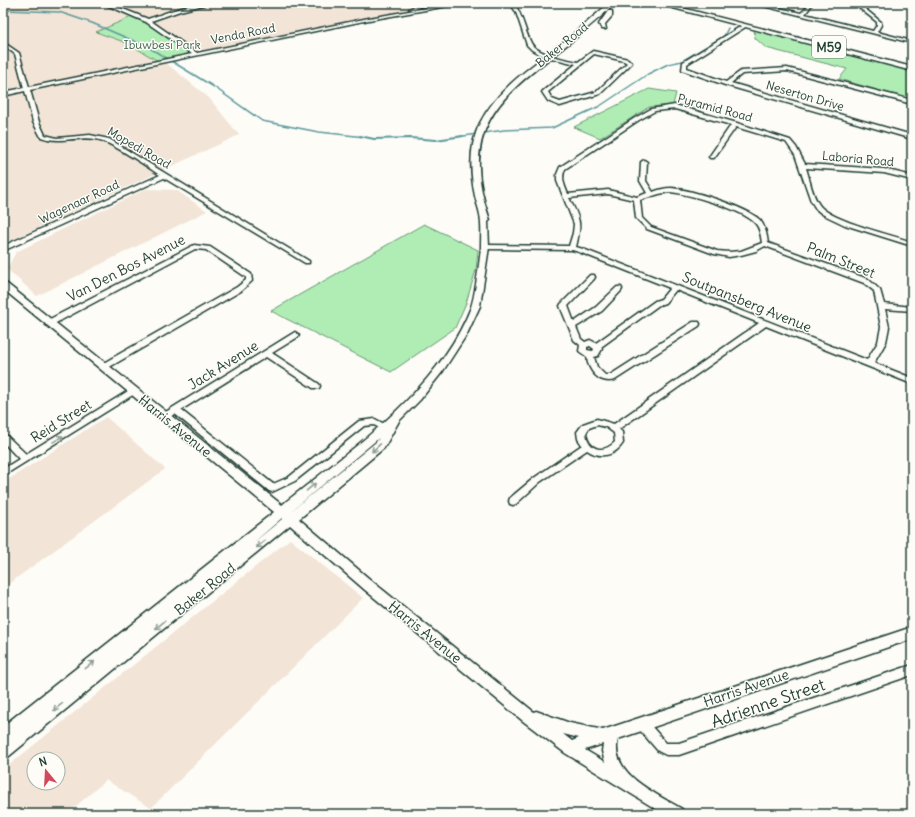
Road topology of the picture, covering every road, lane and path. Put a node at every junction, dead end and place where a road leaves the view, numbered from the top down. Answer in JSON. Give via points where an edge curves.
{"nodes":[{"id":1,"x":104,"y":3,"type":"edge"},
{"id":2,"x":210,"y":3,"type":"edge"},
{"id":3,"x":425,"y":3,"type":"edge"},
{"id":4,"x":463,"y":3,"type":"edge"},
{"id":5,"x":512,"y":3,"type":"edge"},
{"id":6,"x":612,"y":3,"type":"edge"},
{"id":7,"x":619,"y":3,"type":"edge"},
{"id":8,"x":657,"y":3,"type":"edge"},
{"id":9,"x":753,"y":3,"type":"edge"},
{"id":10,"x":855,"y":3,"type":"edge"},
{"id":11,"x":809,"y":6,"type":"dead end"},
{"id":12,"x":610,"y":12,"type":"junction"},
{"id":13,"x":402,"y":13,"type":"junction"},
{"id":14,"x":802,"y":15,"type":"junction"},
{"id":15,"x":148,"y":21,"type":"junction"},
{"id":16,"x":745,"y":26,"type":"junction"},
{"id":17,"x":604,"y":28,"type":"dead end"},
{"id":18,"x":874,"y":33,"type":"junction"},
{"id":19,"x":912,"y":42,"type":"edge"},
{"id":20,"x":3,"y":43,"type":"edge"},
{"id":21,"x":195,"y":54,"type":"junction"},
{"id":22,"x":554,"y":56,"type":"junction"},
{"id":23,"x":578,"y":63,"type":"junction"},
{"id":24,"x":912,"y":69,"type":"edge"},
{"id":25,"x":727,"y":84,"type":"junction"},
{"id":26,"x":28,"y":88,"type":"junction"},
{"id":27,"x":16,"y":91,"type":"junction"},
{"id":28,"x":3,"y":94,"type":"edge"},
{"id":29,"x":30,"y":96,"type":"junction"},
{"id":30,"x":912,"y":102,"type":"edge"},
{"id":31,"x":735,"y":124,"type":"junction"},
{"id":32,"x":912,"y":137,"type":"edge"},
{"id":33,"x":712,"y":157,"type":"dead end"},
{"id":34,"x":644,"y":162,"type":"dead end"},
{"id":35,"x":802,"y":166,"type":"junction"},
{"id":36,"x":165,"y":175,"type":"junction"},
{"id":37,"x":912,"y":178,"type":"edge"},
{"id":38,"x":651,"y":194,"type":"junction"},
{"id":39,"x":566,"y":196,"type":"junction"},
{"id":40,"x":637,"y":199,"type":"junction"},
{"id":41,"x":765,"y":244,"type":"junction"},
{"id":42,"x":912,"y":244,"type":"edge"},
{"id":43,"x":488,"y":247,"type":"junction"},
{"id":44,"x":572,"y":248,"type":"junction"},
{"id":45,"x":3,"y":249,"type":"edge"},
{"id":46,"x":307,"y":262,"type":"dead end"},
{"id":47,"x":592,"y":277,"type":"dead end"},
{"id":48,"x":3,"y":285,"type":"edge"},
{"id":49,"x":672,"y":286,"type":"junction"},
{"id":50,"x":619,"y":290,"type":"dead end"},
{"id":51,"x":881,"y":306,"type":"junction"},
{"id":52,"x":912,"y":309,"type":"edge"},
{"id":53,"x":49,"y":323,"type":"junction"},
{"id":54,"x":765,"y":323,"type":"junction"},
{"id":55,"x":696,"y":324,"type":"dead end"},
{"id":56,"x":573,"y":326,"type":"junction"},
{"id":57,"x":295,"y":335,"type":"dead end"},
{"id":58,"x":584,"y":345,"type":"junction"},
{"id":59,"x":597,"y":346,"type":"junction"},
{"id":60,"x":266,"y":353,"type":"junction"},
{"id":61,"x":590,"y":354,"type":"junction"},
{"id":62,"x":869,"y":364,"type":"junction"},
{"id":63,"x":103,"y":367,"type":"junction"},
{"id":64,"x":912,"y":381,"type":"edge"},
{"id":65,"x":316,"y":386,"type":"dead end"},
{"id":66,"x":133,"y":391,"type":"junction"},
{"id":67,"x":175,"y":410,"type":"junction"},
{"id":68,"x":164,"y":417,"type":"junction"},
{"id":69,"x":396,"y":418,"type":"junction"},
{"id":70,"x":383,"y":427,"type":"junction"},
{"id":71,"x":614,"y":428,"type":"junction"},
{"id":72,"x":3,"y":437,"type":"edge"},
{"id":73,"x":586,"y":446,"type":"junction"},
{"id":74,"x":25,"y":459,"type":"junction"},
{"id":75,"x":3,"y":473,"type":"edge"},
{"id":76,"x":513,"y":501,"type":"dead end"},
{"id":77,"x":286,"y":516,"type":"junction"},
{"id":78,"x":912,"y":633,"type":"edge"},
{"id":79,"x":912,"y":670,"type":"edge"},
{"id":80,"x":528,"y":716,"type":"junction"},
{"id":81,"x":642,"y":724,"type":"junction"},
{"id":82,"x":612,"y":733,"type":"junction"},
{"id":83,"x":3,"y":735,"type":"edge"},
{"id":84,"x":570,"y":748,"type":"junction"},
{"id":85,"x":3,"y":752,"type":"edge"},
{"id":86,"x":630,"y":784,"type":"junction"},
{"id":87,"x":677,"y":814,"type":"edge"}],
"edges":[{"from":1,"to":15,"type":"street"},
{"from":2,"to":15,"type":"street"},
{"from":3,"to":13,"type":"street"},
{"from":4,"to":13,"type":"street","name":"Venda Road"},
{"from":5,"to":22,"type":"street","via":[[518,12],[529,45],[535,50]]},
{"from":6,"to":22,"type":"main road","name":"Baker Road"},
{"from":7,"to":12,"type":"main road","name":"Baker Road"},
{"from":8,"to":16,"type":"main road","number":"M59"},
{"from":9,"to":14,"type":"street"},
{"from":10,"to":18,"type":"street","via":[[879,22],[880,25]]},
{"from":11,"to":14,"type":"street"},
{"from":12,"to":17,"type":"main road","via":[[602,24]]},
{"from":12,"to":22,"type":"main road","name":"Baker Road"},
{"from":13,"to":21,"type":"street","name":"Venda Road"},
{"from":14,"to":18,"type":"street"},
{"from":15,"to":21,"type":"street"},
{"from":16,"to":24,"type":"main road","number":"M59"},
{"from":16,"to":25,"type":"street","name":"Neserton Drive","via":[[685,63],[684,69],[692,74]]},
{"from":18,"to":19,"type":"street"},
{"from":20,"to":26,"type":"street","name":"Mopedi Road","via":[[17,53]]},
{"from":21,"to":26,"type":"street","name":"Venda Road"},
{"from":22,"to":23,"type":"street","name":"Baker Road"},
{"from":22,"to":43,"type":"main road","name":"Baker Road","via":[[535,76],[512,88],[491,111],[481,129],[476,173]]},
{"from":23,"to":23,"type":"street","via":[[594,52],[630,63],[599,92],[560,104],[552,102],[546,92]]},
{"from":25,"to":30,"type":"street","via":[[741,73],[787,69]]},
{"from":25,"to":32,"type":"street","name":"Neserton Drive"},
{"from":26,"to":27,"type":"street","name":"Venda Road"},
{"from":26,"to":29,"type":"street","name":"Mopedi Road"},
{"from":27,"to":28,"type":"street","name":"Venda Road"},
{"from":27,"to":29,"type":"street"},
{"from":29,"to":36,"type":"street","name":"Mopedi Road","via":[[36,122],[43,136],[56,140],[99,136]]},
{"from":31,"to":33,"type":"street"},
{"from":31,"to":35,"type":"street","name":"Pyramid Road","via":[[788,141],[794,146]]},
{"from":31,"to":39,"type":"street","name":"Pyramid Road","via":[[679,108],[653,110],[564,165],[558,176]]},
{"from":34,"to":38,"type":"street","via":[[643,181]]},
{"from":35,"to":37,"type":"street","name":"Laboria Road","via":[[884,171]]},
{"from":35,"to":42,"type":"street","name":"Pyramid Road","via":[[816,206],[824,212]]},
{"from":36,"to":45,"type":"street","name":"Wagenaar Road"},
{"from":36,"to":46,"type":"street","name":"Mopedi Road"},
{"from":38,"to":40,"type":"street"},
{"from":38,"to":41,"type":"street","via":[[670,190],[684,192],[748,214],[761,227]]},
{"from":39,"to":40,"type":"street","via":[[608,192]]},
{"from":39,"to":44,"type":"street","name":"Pyramid Road","via":[[578,226]]},
{"from":40,"to":41,"type":"street","via":[[637,213],[645,225],[716,252],[744,253]]},
{"from":41,"to":51,"type":"street","name":"Palm Street","via":[[869,282],[877,290]]},
{"from":43,"to":44,"type":"street"},
{"from":43,"to":69,"type":"main road","name":"Baker Road","via":[[478,297],[451,354],[428,385]]},
{"from":44,"to":49,"type":"street","name":"Soutpansberg Avenue"},
{"from":47,"to":56,"type":"street","via":[[566,303],[565,309]]},
{"from":48,"to":53,"type":"main road","name":"Harris Avenue"},
{"from":49,"to":54,"type":"street","name":"Soutpansberg Avenue"},
{"from":49,"to":59,"type":"street","via":[[663,301]]},
{"from":50,"to":56,"type":"street","via":[[599,309]]},
{"from":51,"to":52,"type":"street"},
{"from":51,"to":62,"type":"street","name":"Palm Street","via":[[885,333]]},
{"from":53,"to":63,"type":"main road","name":"Harris Avenue"},
{"from":53,"to":63,"type":"street","name":"Van Den Bos Avenue","via":[[194,247],[208,248],[249,276],[249,281],[239,289]]},
{"from":54,"to":62,"type":"street","name":"Soutpansberg Avenue"},
{"from":54,"to":71,"type":"street"},
{"from":55,"to":61,"type":"street","via":[[612,378],[600,377]]},
{"from":56,"to":58,"type":"street","via":[[578,340]]},
{"from":57,"to":60,"type":"street","name":"Jack Avenue"},
{"from":58,"to":59,"type":"street","via":[[590,343]]},
{"from":58,"to":61,"type":"street","via":[[583,351]]},
{"from":59,"to":61,"type":"street","via":[[597,353]]},
{"from":60,"to":65,"type":"street"},
{"from":60,"to":67,"type":"street","name":"Jack Avenue"},
{"from":62,"to":64,"type":"street","name":"Soutpansberg Avenue"},
{"from":63,"to":66,"type":"main road","name":"Harris Avenue"},
{"from":66,"to":68,"type":"main road","name":"Harris Avenue"},
{"from":74,"to":66,"type":"street","name":"Reid Street","one_way":true},
{"from":67,"to":68,"type":"street","name":"Jack Avenue"},
{"from":67,"to":70,"type":"street","via":[[272,488],[292,479],[362,423],[370,421]]},
{"from":68,"to":77,"type":"main road","name":"Harris Avenue"},
{"from":69,"to":70,"type":"main road","name":"Baker Road"},
{"from":69,"to":77,"type":"main road","name":"Baker Road","one_way":true,"via":[[380,445]]},
{"from":77,"to":70,"type":"main road","name":"Baker Road","one_way":true},
{"from":71,"to":73,"type":"street","via":[[597,422],[587,426],[581,433]]},
{"from":71,"to":73,"type":"street","via":[[620,438],[617,447],[599,452]]},
{"from":72,"to":74,"type":"street"},
{"from":73,"to":76,"type":"street","via":[[537,480]]},
{"from":74,"to":75,"type":"street","name":"Reid Street"},
{"from":77,"to":80,"type":"main road","name":"Harris Avenue"},
{"from":83,"to":77,"type":"main road","name":"Baker Road","one_way":true},
{"from":77,"to":85,"type":"main road","name":"Baker Road","one_way":true},
{"from":78,"to":81,"type":"main road","name":"Harris Avenue"},
{"from":79,"to":81,"type":"street","name":"Adrienne Street","via":[[679,749],[662,747]]},
{"from":80,"to":82,"type":"main road","via":[[580,733]]},
{"from":80,"to":84,"type":"main road","name":"Harris Avenue"},
{"from":81,"to":82,"type":"main road","name":"Harris Avenue"},
{"from":82,"to":84,"type":"main road","name":"Harris Avenue"},
{"from":82,"to":86,"type":"main road","via":[[608,747],[609,758]]},
{"from":84,"to":86,"type":"main road"},
{"from":86,"to":87,"type":"main road"}]}
